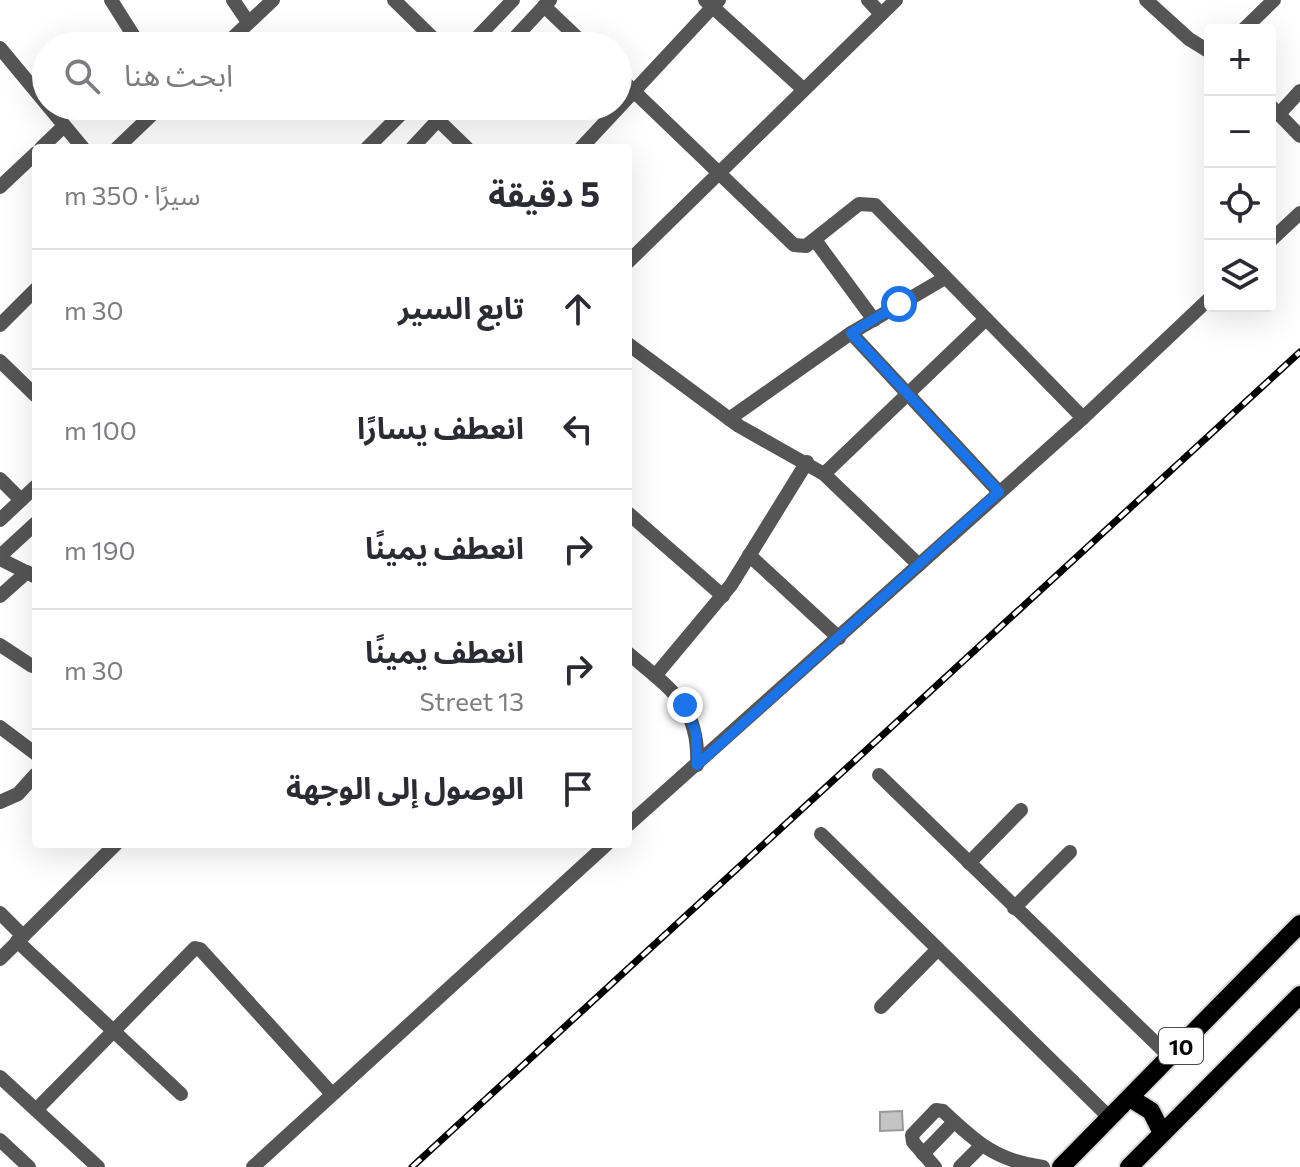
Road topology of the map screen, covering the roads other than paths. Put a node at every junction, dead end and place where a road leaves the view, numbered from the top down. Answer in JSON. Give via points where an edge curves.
{"nodes":[{"id":1,"x":111,"y":0,"type":"edge"},
{"id":2,"x":233,"y":0,"type":"edge"},
{"id":3,"x":273,"y":0,"type":"edge"},
{"id":4,"x":394,"y":0,"type":"edge"},
{"id":5,"x":513,"y":0,"type":"edge"},
{"id":6,"x":868,"y":0,"type":"edge"},
{"id":7,"x":896,"y":0,"type":"edge"},
{"id":8,"x":1274,"y":0,"type":"edge"},
{"id":9,"x":712,"y":2,"type":"edge"},
{"id":10,"x":1152,"y":2,"type":"edge"},
{"id":11,"x":547,"y":3,"type":"edge"},
{"id":12,"x":881,"y":14,"type":"junction"},
{"id":13,"x":248,"y":22,"type":"junction"},
{"id":14,"x":1249,"y":24,"type":"edge"},
{"id":15,"x":131,"y":32,"type":"edge"},
{"id":16,"x":238,"y":32,"type":"edge"},
{"id":17,"x":427,"y":32,"type":"edge"},
{"id":18,"x":482,"y":32,"type":"edge"},
{"id":19,"x":520,"y":32,"type":"edge"},
{"id":20,"x":573,"y":32,"type":"edge"},
{"id":21,"x":0,"y":48,"type":"edge"},
{"id":22,"x":1204,"y":48,"type":"edge"},
{"id":23,"x":32,"y":88,"type":"edge"},
{"id":24,"x":802,"y":88,"type":"junction"},
{"id":25,"x":634,"y":91,"type":"joint"},
{"id":26,"x":1300,"y":91,"type":"edge"},
{"id":27,"x":1276,"y":108,"type":"edge"},
{"id":28,"x":1276,"y":111,"type":"edge"},
{"id":29,"x":57,"y":120,"type":"edge"},
{"id":30,"x":146,"y":120,"type":"edge"},
{"id":31,"x":395,"y":120,"type":"edge"},
{"id":32,"x":438,"y":120,"type":"joint"},
{"id":33,"x":607,"y":120,"type":"edge"},
{"id":34,"x":63,"y":127,"type":"junction"},
{"id":35,"x":1300,"y":136,"type":"edge"},
{"id":36,"x":45,"y":144,"type":"edge"},
{"id":37,"x":79,"y":144,"type":"edge"},
{"id":38,"x":121,"y":144,"type":"edge"},
{"id":39,"x":371,"y":144,"type":"edge"},
{"id":40,"x":416,"y":144,"type":"edge"},
{"id":41,"x":463,"y":144,"type":"edge"},
{"id":42,"x":585,"y":144,"type":"edge"},
{"id":43,"x":32,"y":157,"type":"edge"},
{"id":44,"x":718,"y":170,"type":"junction"},
{"id":45,"x":0,"y":187,"type":"edge"},
{"id":46,"x":1300,"y":213,"type":"edge"},
{"id":47,"x":815,"y":240,"type":"junction"},
{"id":48,"x":1271,"y":240,"type":"edge"},
{"id":49,"x":632,"y":258,"type":"edge"},
{"id":50,"x":945,"y":278,"type":"junction"},
{"id":51,"x":32,"y":293,"type":"edge"},
{"id":52,"x":1204,"y":304,"type":"edge"},
{"id":53,"x":986,"y":319,"type":"junction"},
{"id":54,"x":874,"y":320,"type":"junction"},
{"id":55,"x":0,"y":325,"type":"edge"},
{"id":56,"x":851,"y":333,"type":"junction"},
{"id":57,"x":632,"y":347,"type":"edge"},
{"id":58,"x":0,"y":361,"type":"edge"},
{"id":59,"x":32,"y":392,"type":"edge"},
{"id":60,"x":908,"y":394,"type":"junction"},
{"id":61,"x":1083,"y":418,"type":"junction"},
{"id":62,"x":729,"y":419,"type":"junction"},
{"id":63,"x":807,"y":462,"type":"junction"},
{"id":64,"x":824,"y":474,"type":"junction"},
{"id":65,"x":0,"y":479,"type":"edge"},
{"id":66,"x":32,"y":490,"type":"edge"},
{"id":67,"x":999,"y":492,"type":"junction"},
{"id":68,"x":21,"y":500,"type":"junction"},
{"id":69,"x":632,"y":516,"type":"edge"},
{"id":70,"x":0,"y":520,"type":"edge"},
{"id":71,"x":32,"y":527,"type":"edge"},
{"id":72,"x":749,"y":555,"type":"junction"},
{"id":73,"x":0,"y":558,"type":"edge"},
{"id":74,"x":919,"y":565,"type":"junction"},
{"id":75,"x":31,"y":575,"type":"edge"},
{"id":76,"x":0,"y":596,"type":"edge"},
{"id":77,"x":723,"y":596,"type":"junction"},
{"id":78,"x":839,"y":638,"type":"junction"},
{"id":79,"x":0,"y":645,"type":"edge"},
{"id":80,"x":632,"y":656,"type":"edge"},
{"id":81,"x":32,"y":666,"type":"dead end"},
{"id":82,"x":655,"y":676,"type":"junction"},
{"id":83,"x":0,"y":727,"type":"edge"},
{"id":84,"x":32,"y":751,"type":"edge"},
{"id":85,"x":697,"y":765,"type":"junction"},
{"id":86,"x":879,"y":775,"type":"dead end"},
{"id":87,"x":32,"y":778,"type":"edge"},
{"id":88,"x":0,"y":802,"type":"edge"},
{"id":89,"x":1021,"y":810,"type":"dead end"},
{"id":90,"x":632,"y":822,"type":"edge"},
{"id":91,"x":821,"y":834,"type":"dead end"},
{"id":92,"x":112,"y":848,"type":"edge"},
{"id":93,"x":603,"y":848,"type":"edge"},
{"id":94,"x":1070,"y":852,"type":"dead end"},
{"id":95,"x":969,"y":863,"type":"junction"},
{"id":96,"x":1014,"y":908,"type":"junction"},
{"id":97,"x":0,"y":913,"type":"edge"},
{"id":98,"x":1300,"y":924,"type":"edge"},
{"id":99,"x":20,"y":938,"type":"junction"},
{"id":100,"x":938,"y":949,"type":"junction"},
{"id":101,"x":0,"y":959,"type":"edge"},
{"id":102,"x":1300,"y":995,"type":"edge"},
{"id":103,"x":881,"y":1007,"type":"dead end"},
{"id":104,"x":113,"y":1030,"type":"junction"},
{"id":105,"x":1170,"y":1057,"type":"junction"},
{"id":106,"x":0,"y":1077,"type":"edge"},
{"id":107,"x":181,"y":1094,"type":"dead end"},
{"id":108,"x":332,"y":1094,"type":"junction"},
{"id":109,"x":1130,"y":1098,"type":"junction"},
{"id":110,"x":36,"y":1110,"type":"junction"},
{"id":111,"x":1110,"y":1118,"type":"junction"},
{"id":112,"x":954,"y":1122,"type":"junction"},
{"id":113,"x":1162,"y":1133,"type":"junction"},
{"id":114,"x":0,"y":1140,"type":"edge"},
{"id":115,"x":980,"y":1147,"type":"junction"},
{"id":116,"x":923,"y":1154,"type":"junction"},
{"id":117,"x":29,"y":1167,"type":"edge"},
{"id":118,"x":98,"y":1167,"type":"edge"},
{"id":119,"x":253,"y":1167,"type":"edge"},
{"id":120,"x":935,"y":1167,"type":"edge"},
{"id":121,"x":960,"y":1167,"type":"edge"},
{"id":122,"x":1043,"y":1167,"type":"edge"},
{"id":123,"x":1061,"y":1167,"type":"edge"},
{"id":124,"x":1129,"y":1167,"type":"edge"}],
"edges":[{"from":1,"to":15,"type":"street"},
{"from":2,"to":13,"type":"street"},
{"from":3,"to":13,"type":"street"},
{"from":4,"to":17,"type":"street"},
{"from":5,"to":18,"type":"street"},
{"from":6,"to":12,"type":"street"},
{"from":7,"to":12,"type":"street"},
{"from":8,"to":14,"type":"street"},
{"from":9,"to":24,"type":"street"},
{"from":9,"to":25,"type":"street"},
{"from":10,"to":22,"type":"street"},
{"from":11,"to":19,"type":"street"},
{"from":11,"to":20,"type":"street"},
{"from":12,"to":24,"type":"street"},
{"from":13,"to":16,"type":"street"},
{"from":21,"to":23,"type":"street"},
{"from":24,"to":44,"type":"street"},
{"from":25,"to":44,"type":"street"},
{"from":26,"to":27,"type":"street"},
{"from":28,"to":35,"type":"street"},
{"from":29,"to":34,"type":"street"},
{"from":30,"to":38,"type":"street"},
{"from":31,"to":39,"type":"street"},
{"from":32,"to":40,"type":"street"},
{"from":32,"to":41,"type":"street"},
{"from":33,"to":42,"type":"street"},
{"from":34,"to":36,"type":"street"},
{"from":34,"to":37,"type":"street"},
{"from":43,"to":45,"type":"street"},
{"from":44,"to":47,"type":"street","via":[[794,245],[799,248]]},
{"from":44,"to":49,"type":"street"},
{"from":46,"to":48,"type":"street"},
{"from":47,"to":50,"type":"street","via":[[859,204],[871,203]]},
{"from":47,"to":54,"type":"street"},
{"from":50,"to":53,"type":"street"},
{"from":50,"to":54,"type":"street"},
{"from":51,"to":55,"type":"street"},
{"from":52,"to":61,"type":"street"},
{"from":53,"to":60,"type":"street"},
{"from":53,"to":61,"type":"street"},
{"from":54,"to":56,"type":"street"},
{"from":56,"to":60,"type":"street"},
{"from":56,"to":62,"type":"street"},
{"from":57,"to":62,"type":"street"},
{"from":58,"to":59,"type":"street"},
{"from":60,"to":64,"type":"street"},
{"from":60,"to":67,"type":"street"},
{"from":61,"to":67,"type":"street"},
{"from":62,"to":63,"type":"street"},
{"from":63,"to":64,"type":"street"},
{"from":63,"to":72,"type":"street"},
{"from":64,"to":74,"type":"street"},
{"from":65,"to":68,"type":"street"},
{"from":66,"to":68,"type":"street"},
{"from":67,"to":74,"type":"street"},
{"from":68,"to":70,"type":"street"},
{"from":69,"to":77,"type":"street"},
{"from":71,"to":73,"type":"street"},
{"from":72,"to":77,"type":"street"},
{"from":72,"to":78,"type":"street"},
{"from":73,"to":75,"type":"street"},
{"from":74,"to":78,"type":"street"},
{"from":75,"to":76,"type":"street"},
{"from":77,"to":82,"type":"street"},
{"from":78,"to":85,"type":"street"},
{"from":79,"to":81,"type":"street"},
{"from":80,"to":82,"type":"street"},
{"from":82,"to":85,"type":"street","via":[[692,718]]},
{"from":83,"to":84,"type":"street"},
{"from":85,"to":90,"type":"street"},
{"from":86,"to":95,"type":"street"},
{"from":87,"to":88,"type":"street","via":[[18,794]]},
{"from":89,"to":95,"type":"street"},
{"from":91,"to":100,"type":"street"},
{"from":92,"to":99,"type":"street"},
{"from":93,"to":108,"type":"street"},
{"from":94,"to":96,"type":"street"},
{"from":95,"to":96,"type":"street"},
{"from":96,"to":105,"type":"street"},
{"from":97,"to":99,"type":"street"},
{"from":98,"to":105,"type":"main road","number":"10"},
{"from":99,"to":101,"type":"street"},
{"from":99,"to":104,"type":"street"},
{"from":100,"to":103,"type":"street"},
{"from":100,"to":111,"type":"street"},
{"from":102,"to":113,"type":"main road","number":"10"},
{"from":104,"to":107,"type":"street"},
{"from":104,"to":108,"type":"street","via":[[191,950],[200,949]]},
{"from":104,"to":110,"type":"street"},
{"from":105,"to":109,"type":"main road","number":"10"},
{"from":106,"to":110,"type":"street"},
{"from":108,"to":119,"type":"street"},
{"from":109,"to":111,"type":"main road","number":"10"},
{"from":109,"to":113,"type":"main road","via":[[1151,1111]]},
{"from":110,"to":118,"type":"street"},
{"from":111,"to":123,"type":"main road","number":"10"},
{"from":112,"to":115,"type":"street"},
{"from":112,"to":116,"type":"street"},
{"from":112,"to":116,"type":"street","via":[[936,1110],[912,1133]]},
{"from":113,"to":124,"type":"main road","number":"10"},
{"from":114,"to":117,"type":"street"},
{"from":115,"to":121,"type":"street"},
{"from":115,"to":122,"type":"street"},
{"from":116,"to":120,"type":"street"}]}
